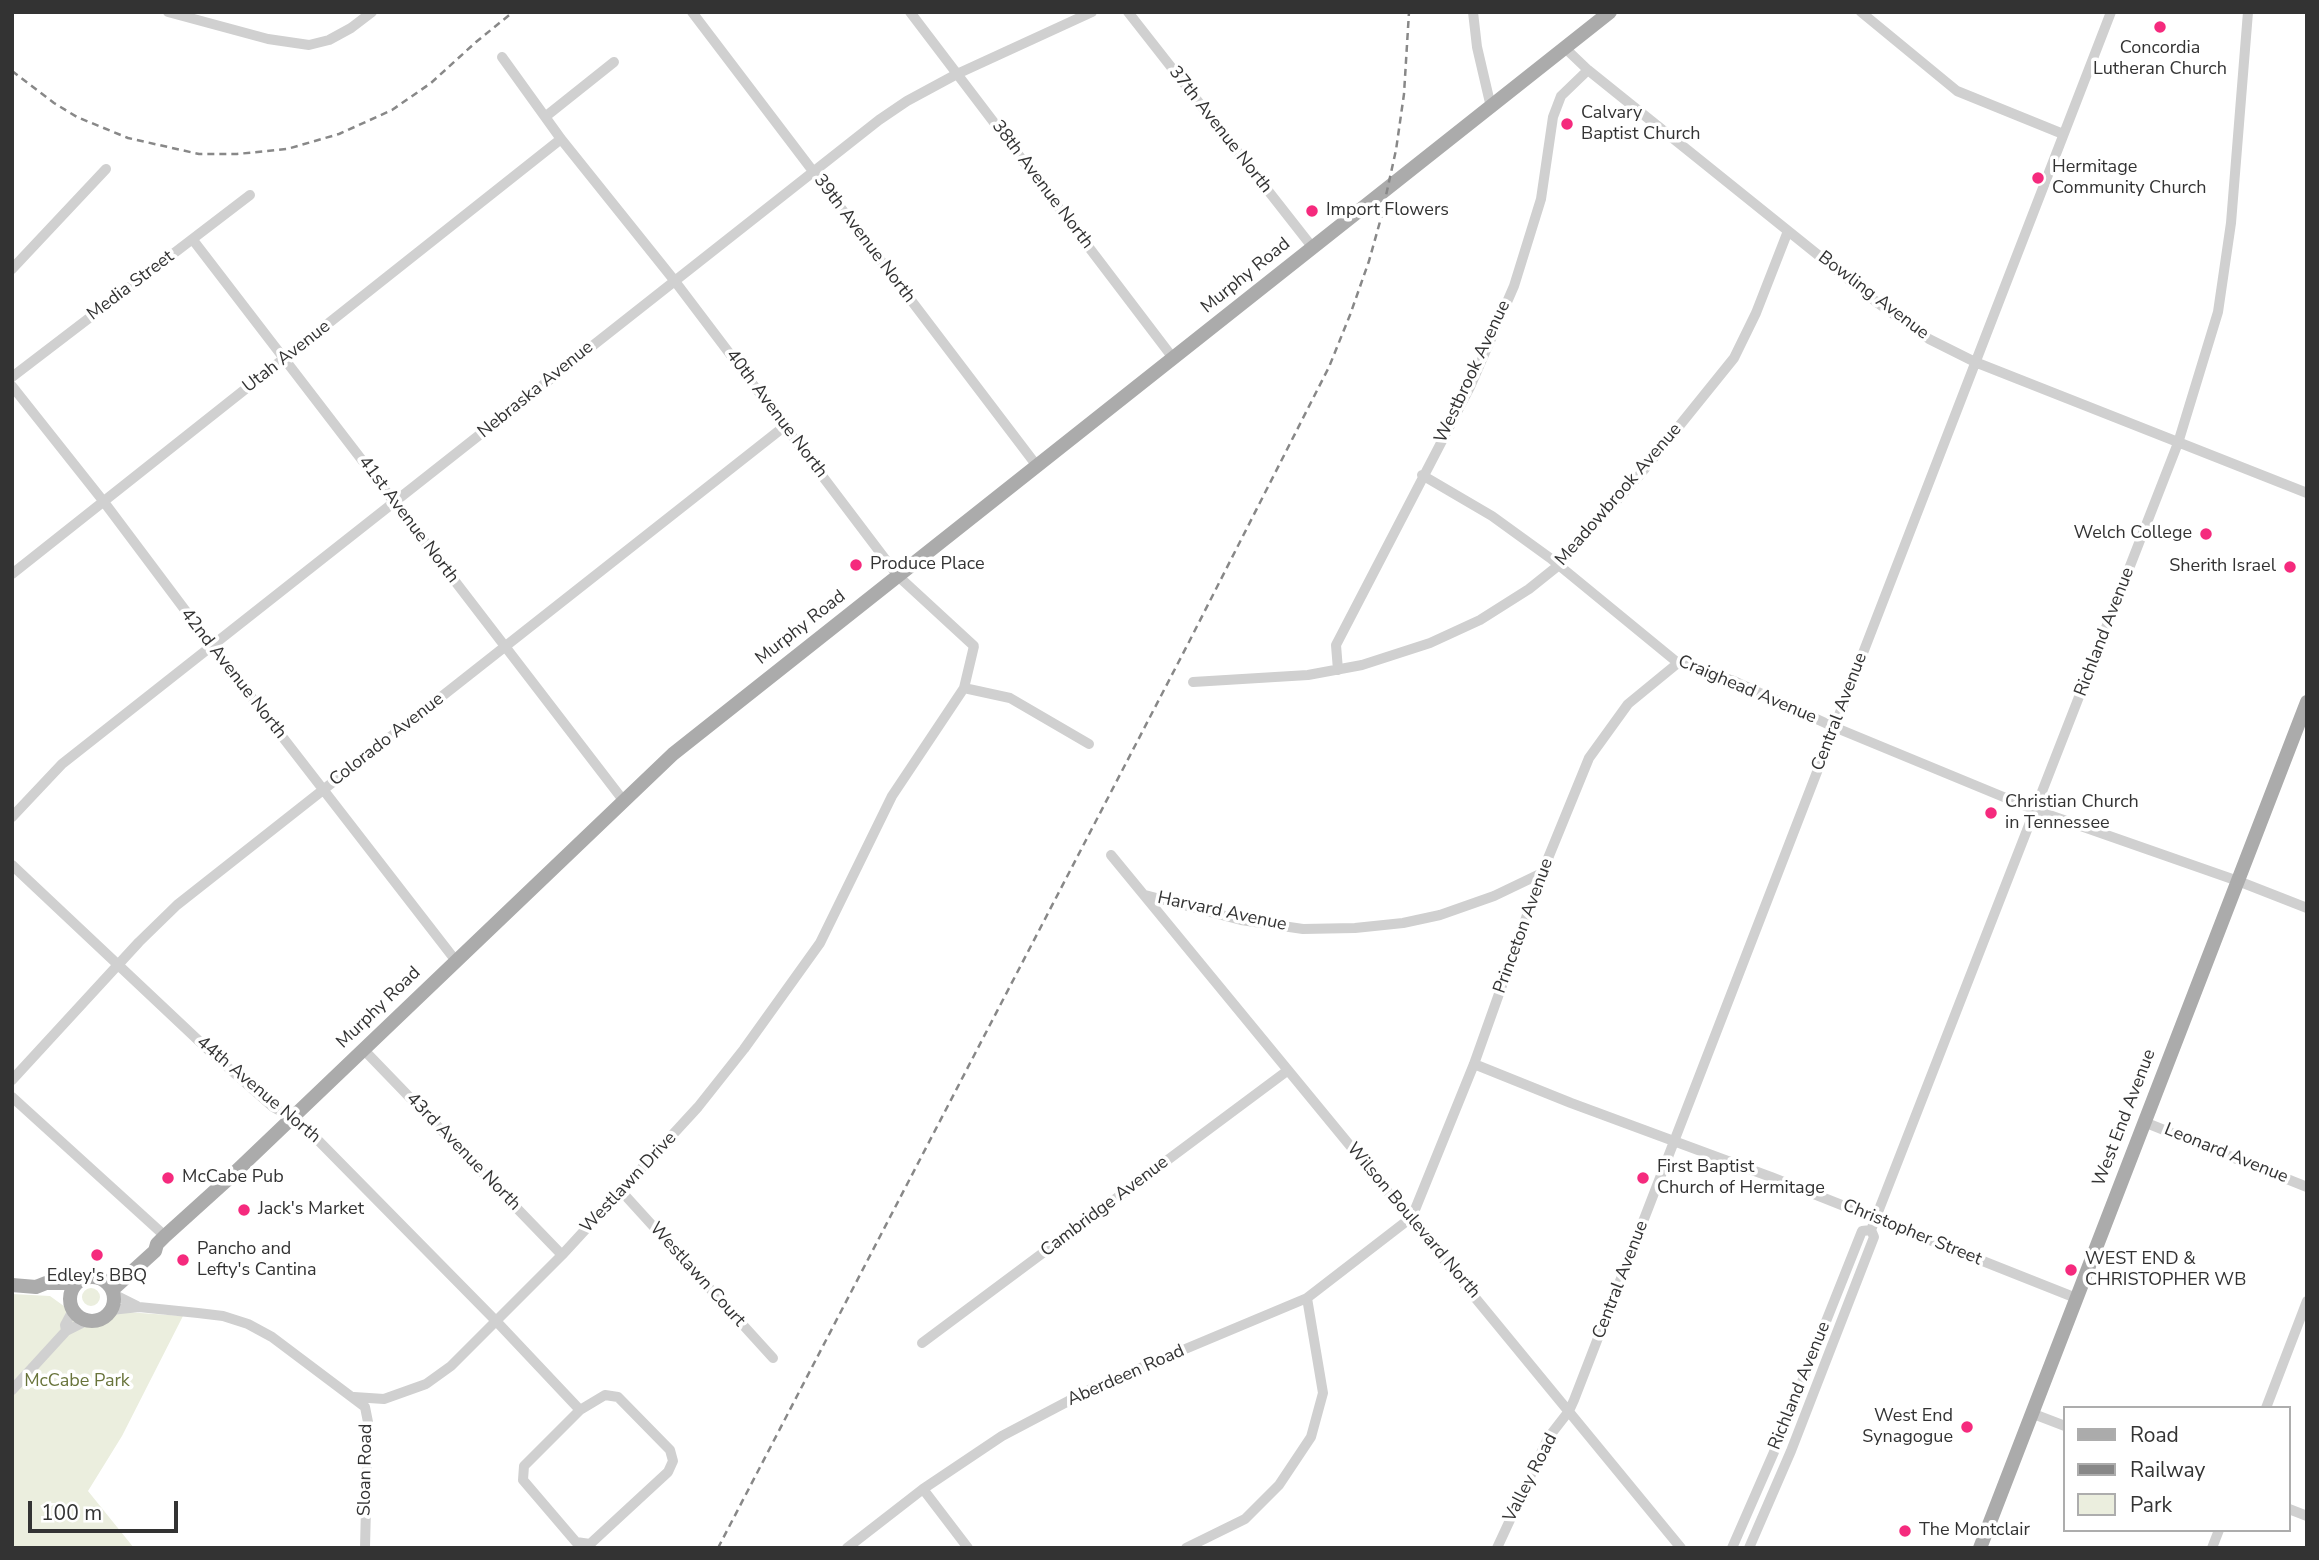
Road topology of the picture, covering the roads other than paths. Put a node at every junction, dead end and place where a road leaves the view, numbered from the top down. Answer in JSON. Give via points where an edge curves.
{"nodes":[{"id":1,"x":168,"y":12,"type":"edge"},
{"id":2,"x":372,"y":12,"type":"edge"},
{"id":3,"x":692,"y":12,"type":"edge"},
{"id":4,"x":910,"y":12,"type":"edge"},
{"id":5,"x":1092,"y":12,"type":"edge"},
{"id":6,"x":1128,"y":12,"type":"edge"},
{"id":7,"x":1473,"y":12,"type":"edge"},
{"id":8,"x":1610,"y":12,"type":"edge"},
{"id":9,"x":1861,"y":12,"type":"edge"},
{"id":10,"x":2110,"y":12,"type":"edge"},
{"id":11,"x":2248,"y":12,"type":"edge"},
{"id":12,"x":204,"y":16,"type":"edge"},
{"id":13,"x":1565,"y":48,"type":"junction"},
{"id":14,"x":502,"y":57,"type":"dead end"},
{"id":15,"x":614,"y":62,"type":"dead end"},
{"id":16,"x":1588,"y":69,"type":"junction"},
{"id":17,"x":957,"y":74,"type":"junction"},
{"id":18,"x":1491,"y":107,"type":"junction"},
{"id":19,"x":545,"y":117,"type":"junction"},
{"id":20,"x":2063,"y":134,"type":"junction"},
{"id":21,"x":561,"y":139,"type":"junction"},
{"id":22,"x":106,"y":169,"type":"dead end"},
{"id":23,"x":813,"y":172,"type":"junction"},
{"id":24,"x":250,"y":195,"type":"dead end"},
{"id":25,"x":1788,"y":231,"type":"junction"},
{"id":26,"x":193,"y":240,"type":"junction"},
{"id":27,"x":1313,"y":248,"type":"junction"},
{"id":28,"x":12,"y":269,"type":"edge"},
{"id":29,"x":674,"y":280,"type":"junction"},
{"id":30,"x":1173,"y":358,"type":"junction"},
{"id":31,"x":284,"y":359,"type":"junction"},
{"id":32,"x":1975,"y":362,"type":"junction"},
{"id":33,"x":12,"y":377,"type":"edge"},
{"id":34,"x":12,"y":386,"type":"edge"},
{"id":35,"x":785,"y":426,"type":"junction"},
{"id":36,"x":2178,"y":443,"type":"junction"},
{"id":37,"x":1037,"y":466,"type":"junction"},
{"id":38,"x":1422,"y":475,"type":"junction"},
{"id":39,"x":2307,"y":493,"type":"edge"},
{"id":40,"x":104,"y":502,"type":"junction"},
{"id":41,"x":395,"y":503,"type":"junction"},
{"id":42,"x":1559,"y":565,"type":"junction"},
{"id":43,"x":12,"y":574,"type":"edge"},
{"id":44,"x":898,"y":576,"type":"junction"},
{"id":45,"x":212,"y":646,"type":"junction"},
{"id":46,"x":505,"y":648,"type":"junction"},
{"id":47,"x":1678,"y":663,"type":"junction"},
{"id":48,"x":1338,"y":670,"type":"junction"},
{"id":49,"x":1193,"y":682,"type":"dead end"},
{"id":50,"x":964,"y":688,"type":"junction"},
{"id":51,"x":2307,"y":702,"type":"edge"},
{"id":52,"x":1834,"y":727,"type":"junction"},
{"id":53,"x":1089,"y":744,"type":"dead end"},
{"id":54,"x":323,"y":790,"type":"junction"},
{"id":55,"x":624,"y":800,"type":"junction"},
{"id":56,"x":2035,"y":810,"type":"junction"},
{"id":57,"x":12,"y":817,"type":"edge"},
{"id":58,"x":1111,"y":855,"type":"dead end"},
{"id":59,"x":12,"y":865,"type":"edge"},
{"id":60,"x":1542,"y":873,"type":"junction"},
{"id":61,"x":2238,"y":881,"type":"junction"},
{"id":62,"x":1145,"y":895,"type":"junction"},
{"id":63,"x":2307,"y":908,"type":"edge"},
{"id":64,"x":456,"y":961,"type":"junction"},
{"id":65,"x":119,"y":964,"type":"junction"},
{"id":66,"x":363,"y":1049,"type":"junction"},
{"id":67,"x":1474,"y":1064,"type":"junction"},
{"id":68,"x":1287,"y":1070,"type":"junction"},
{"id":69,"x":12,"y":1080,"type":"edge"},
{"id":70,"x":12,"y":1097,"type":"edge"},
{"id":71,"x":291,"y":1117,"type":"junction"},
{"id":72,"x":2144,"y":1122,"type":"junction"},
{"id":73,"x":1675,"y":1142,"type":"junction"},
{"id":74,"x":2307,"y":1187,"type":"edge"},
{"id":75,"x":622,"y":1192,"type":"junction"},
{"id":76,"x":1412,"y":1217,"type":"junction"},
{"id":77,"x":1873,"y":1224,"type":"junction"},
{"id":78,"x":161,"y":1240,"type":"junction"},
{"id":79,"x":562,"y":1255,"type":"junction"},
{"id":80,"x":100,"y":1278,"type":"junction"},
{"id":81,"x":76,"y":1283,"type":"junction"},
{"id":82,"x":12,"y":1285,"type":"edge"},
{"id":83,"x":36,"y":1287,"type":"junction"},
{"id":84,"x":113,"y":1292,"type":"junction"},
{"id":85,"x":1307,"y":1298,"type":"junction"},
{"id":86,"x":2076,"y":1298,"type":"junction"},
{"id":87,"x":2307,"y":1301,"type":"edge"},
{"id":88,"x":71,"y":1305,"type":"junction"},
{"id":89,"x":139,"y":1307,"type":"junction"},
{"id":90,"x":110,"y":1310,"type":"junction"},
{"id":91,"x":88,"y":1320,"type":"junction"},
{"id":92,"x":497,"y":1322,"type":"junction"},
{"id":93,"x":66,"y":1331,"type":"junction"},
{"id":94,"x":922,"y":1343,"type":"dead end"},
{"id":95,"x":773,"y":1358,"type":"dead end"},
{"id":96,"x":12,"y":1390,"type":"edge"},
{"id":97,"x":354,"y":1397,"type":"junction"},
{"id":98,"x":2267,"y":1406,"type":"edge"},
{"id":99,"x":579,"y":1410,"type":"junction"},
{"id":100,"x":1569,"y":1411,"type":"junction"},
{"id":101,"x":2031,"y":1413,"type":"junction"},
{"id":102,"x":2064,"y":1426,"type":"edge"},
{"id":103,"x":923,"y":1489,"type":"junction"},
{"id":104,"x":365,"y":1548,"type":"edge"},
{"id":105,"x":847,"y":1548,"type":"edge"},
{"id":106,"x":968,"y":1548,"type":"edge"},
{"id":107,"x":1186,"y":1548,"type":"edge"},
{"id":108,"x":1497,"y":1548,"type":"edge"},
{"id":109,"x":1681,"y":1548,"type":"edge"},
{"id":110,"x":1732,"y":1548,"type":"edge"},
{"id":111,"x":1749,"y":1548,"type":"edge"},
{"id":112,"x":1980,"y":1548,"type":"edge"}],
"edges":[{"from":1,"to":12,"type":"street"},
{"from":2,"to":12,"type":"street","via":[[329,40],[309,45],[268,39]]},
{"from":3,"to":23,"type":"street","name":"39th Avenue North"},
{"from":4,"to":17,"type":"street","name":"38th Avenue North"},
{"from":5,"to":17,"type":"street","name":"Nebraska Avenue"},
{"from":6,"to":27,"type":"street","name":"37th Avenue North"},
{"from":7,"to":18,"type":"street"},
{"from":8,"to":13,"type":"main road","name":"Murphy Road"},
{"from":9,"to":20,"type":"street","via":[[1957,91]]},
{"from":10,"to":20,"type":"street","name":"Central Avenue"},
{"from":11,"to":36,"type":"street","name":"Richland Avenue","via":[[2231,223],[2218,312]]},
{"from":13,"to":16,"type":"street","name":"Bowling Avenue"},
{"from":13,"to":18,"type":"main road","name":"Murphy Road"},
{"from":14,"to":19,"type":"street"},
{"from":15,"to":19,"type":"street"},
{"from":16,"to":25,"type":"street","name":"Bowling Avenue"},
{"from":16,"to":38,"type":"street","name":"Westbrook Avenue","via":[[1561,96],[1553,117],[1541,199],[1514,286],[1470,387]]},
{"from":17,"to":23,"type":"street","name":"Nebraska Avenue","via":[[879,120]]},
{"from":17,"to":30,"type":"street","name":"38th Avenue North"},
{"from":18,"to":27,"type":"main road","name":"Murphy Road"},
{"from":19,"to":21,"type":"street","name":"40th Avenue North"},
{"from":20,"to":32,"type":"street","name":"Central Avenue"},
{"from":21,"to":29,"type":"street","name":"40th Avenue North"},
{"from":21,"to":31,"type":"street","name":"Utah Avenue"},
{"from":22,"to":28,"type":"street"},
{"from":23,"to":29,"type":"street","name":"Nebraska Avenue"},
{"from":23,"to":37,"type":"street","name":"39th Avenue North"},
{"from":24,"to":26,"type":"street","name":"Media Street"},
{"from":25,"to":32,"type":"street","name":"Bowling Avenue","via":[[1903,323]]},
{"from":25,"to":42,"type":"street","name":"Meadowbrook Avenue","via":[[1734,358],[1638,477]]},
{"from":26,"to":31,"type":"street","name":"41st Avenue North"},
{"from":26,"to":33,"type":"street","name":"Media Street"},
{"from":27,"to":30,"type":"main road","name":"Murphy Road"},
{"from":29,"to":35,"type":"street","name":"40th Avenue North"},
{"from":29,"to":41,"type":"street","name":"Nebraska Avenue"},
{"from":30,"to":37,"type":"main road","name":"Murphy Road"},
{"from":31,"to":40,"type":"street","name":"Utah Avenue"},
{"from":31,"to":41,"type":"street","name":"41st Avenue North"},
{"from":32,"to":36,"type":"street","name":"Bowling Avenue"},
{"from":32,"to":52,"type":"street","name":"Central Avenue"},
{"from":34,"to":40,"type":"street","name":"42nd Avenue North"},
{"from":35,"to":44,"type":"street","name":"40th Avenue North"},
{"from":35,"to":46,"type":"street","name":"Colorado Avenue"},
{"from":36,"to":39,"type":"street","name":"Bowling Avenue"},
{"from":36,"to":56,"type":"street","name":"Richland Avenue"},
{"from":37,"to":44,"type":"main road","name":"Murphy Road"},
{"from":38,"to":42,"type":"street","name":"Craighead Avenue","via":[[1492,516]]},
{"from":38,"to":48,"type":"street","name":"Westbrook Avenue","via":[[1336,645]]},
{"from":40,"to":43,"type":"street","name":"Utah Avenue"},
{"from":40,"to":45,"type":"street","name":"42nd Avenue North"},
{"from":41,"to":45,"type":"street","name":"Nebraska Avenue"},
{"from":41,"to":46,"type":"street","name":"41st Avenue North"},
{"from":42,"to":47,"type":"street","name":"Craighead Avenue"},
{"from":42,"to":48,"type":"street","name":"Meadowbrook Avenue","via":[[1480,620],[1430,643]]},
{"from":44,"to":50,"type":"street","name":"40th Avenue North","via":[[974,646]]},
{"from":44,"to":55,"type":"main road","name":"Murphy Road","via":[[673,754]]},
{"from":45,"to":54,"type":"street","name":"42nd Avenue North"},
{"from":45,"to":57,"type":"street","name":"Nebraska Avenue","via":[[62,764]]},
{"from":46,"to":54,"type":"street","name":"Colorado Avenue"},
{"from":46,"to":55,"type":"street","name":"41st Avenue North"},
{"from":47,"to":52,"type":"street","name":"Craighead Avenue","via":[[1734,681]]},
{"from":47,"to":60,"type":"street","name":"Princeton Avenue","via":[[1628,704],[1589,758]]},
{"from":48,"to":49,"type":"street","name":"Meadowbrook Avenue"},
{"from":50,"to":53,"type":"street","via":[[1010,698]]},
{"from":50,"to":75,"type":"street","name":"Westlawn Drive","via":[[892,796],[820,943],[698,1107]]},
{"from":51,"to":61,"type":"main road","name":"West End Avenue"},
{"from":52,"to":56,"type":"street","name":"Craighead Avenue"},
{"from":52,"to":73,"type":"street","name":"Central Avenue"},
{"from":54,"to":64,"type":"street","name":"42nd Avenue North"},
{"from":54,"to":65,"type":"street","name":"Colorado Avenue","via":[[177,905]]},
{"from":55,"to":64,"type":"main road","name":"Murphy Road"},
{"from":56,"to":61,"type":"street","name":"Craighead Avenue"},
{"from":56,"to":77,"type":"street","name":"Richland Avenue"},
{"from":58,"to":62,"type":"street","name":"Wilson Boulevard North"},
{"from":59,"to":65,"type":"street","name":"44th Avenue North"},
{"from":60,"to":62,"type":"street","name":"Harvard Avenue","via":[[1440,915],[1355,928],[1303,929],[1241,920]]},
{"from":60,"to":67,"type":"street","name":"Princeton Avenue"},
{"from":61,"to":63,"type":"street","name":"Craighead Avenue"},
{"from":61,"to":72,"type":"main road","name":"West End Avenue"},
{"from":62,"to":68,"type":"street","name":"Wilson Boulevard North"},
{"from":64,"to":66,"type":"main road","name":"Murphy Road"},
{"from":65,"to":69,"type":"street","name":"Colorado Avenue"},
{"from":65,"to":71,"type":"street","name":"44th Avenue North","via":[[216,1057]]},
{"from":66,"to":71,"type":"main road","name":"Murphy Road"},
{"from":66,"to":79,"type":"street","name":"43rd Avenue North"},
{"from":67,"to":73,"type":"street","name":"Christopher Street"},
{"from":67,"to":76,"type":"street","name":"Princeton Avenue"},
{"from":68,"to":76,"type":"street","name":"Wilson Boulevard North"},
{"from":68,"to":94,"type":"street","name":"Cambridge Avenue"},
{"from":70,"to":78,"type":"street"},
{"from":71,"to":78,"type":"main road","name":"Murphy Road"},
{"from":71,"to":92,"type":"street","name":"44th Avenue North"},
{"from":72,"to":74,"type":"street","name":"Leonard Avenue"},
{"from":72,"to":86,"type":"main road","name":"West End Avenue"},
{"from":73,"to":77,"type":"street","name":"Christopher Street"},
{"from":73,"to":100,"type":"street","name":"Central Avenue"},
{"from":75,"to":79,"type":"street","name":"Westlawn Drive"},
{"from":75,"to":95,"type":"street","name":"Westlawn Court"},
{"from":76,"to":85,"type":"street","name":"Aberdeen Road"},
{"from":76,"to":100,"type":"street","name":"Wilson Boulevard North"},
{"from":77,"to":86,"type":"street","name":"Christopher Street"},
{"from":77,"to":110,"type":"street","name":"Richland Avenue","via":[[1862,1231]]},
{"from":77,"to":111,"type":"street","name":"Richland Avenue","via":[[1870,1250]]},
{"from":78,"to":80,"type":"main road","name":"Murphy Road","via":[[148,1244],[119,1271]]},
{"from":78,"to":84,"type":"main road","name":"Murphy Road"},
{"from":79,"to":92,"type":"street","name":"Westlawn Drive"},
{"from":80,"to":81,"type":"main road","via":[[85,1277]]},
{"from":80,"to":84,"type":"main road"},
{"from":81,"to":83,"type":"main road"},
{"from":81,"to":88,"type":"main road"},
{"from":82,"to":83,"type":"main road"},
{"from":83,"to":88,"type":"main road","via":[[58,1294]]},
{"from":84,"to":89,"type":"street"},
{"from":84,"to":90,"type":"main road"},
{"from":85,"to":103,"type":"street","name":"Aberdeen Road","via":[[1097,1386],[1002,1436]]},
{"from":85,"to":107,"type":"street","via":[[1323,1393],[1311,1437],[1279,1485],[1245,1519]]},
{"from":86,"to":101,"type":"main road","name":"West End Avenue"},
{"from":87,"to":98,"type":"street"},
{"from":88,"to":91,"type":"main road","via":[[79,1317]]},
{"from":88,"to":93,"type":"street"},
{"from":89,"to":90,"type":"street"},
{"from":89,"to":97,"type":"street","via":[[223,1316],[248,1324]]},
{"from":90,"to":91,"type":"main road","via":[[100,1319]]},
{"from":91,"to":93,"type":"street"},
{"from":92,"to":97,"type":"street","name":"Westlawn Drive","via":[[426,1384],[384,1399]]},
{"from":92,"to":99,"type":"street","name":"44th Avenue North"},
{"from":93,"to":96,"type":"street"},
{"from":97,"to":104,"type":"street","name":"Sloan Road","via":[[365,1407],[368,1422]]},
{"from":99,"to":99,"type":"street","via":[[524,1466],[523,1480],[576,1542],[590,1544],[668,1472],[673,1461],[670,1450],[618,1397],[605,1395]]},
{"from":100,"to":108,"type":"street","name":"Valley Road","via":[[1548,1438]]},
{"from":100,"to":109,"type":"street","name":"Wilson Boulevard North"},
{"from":101,"to":102,"type":"street"},
{"from":101,"to":112,"type":"main road","name":"West End Avenue"},
{"from":103,"to":105,"type":"street","name":"Aberdeen Road"},
{"from":103,"to":106,"type":"street"}]}
